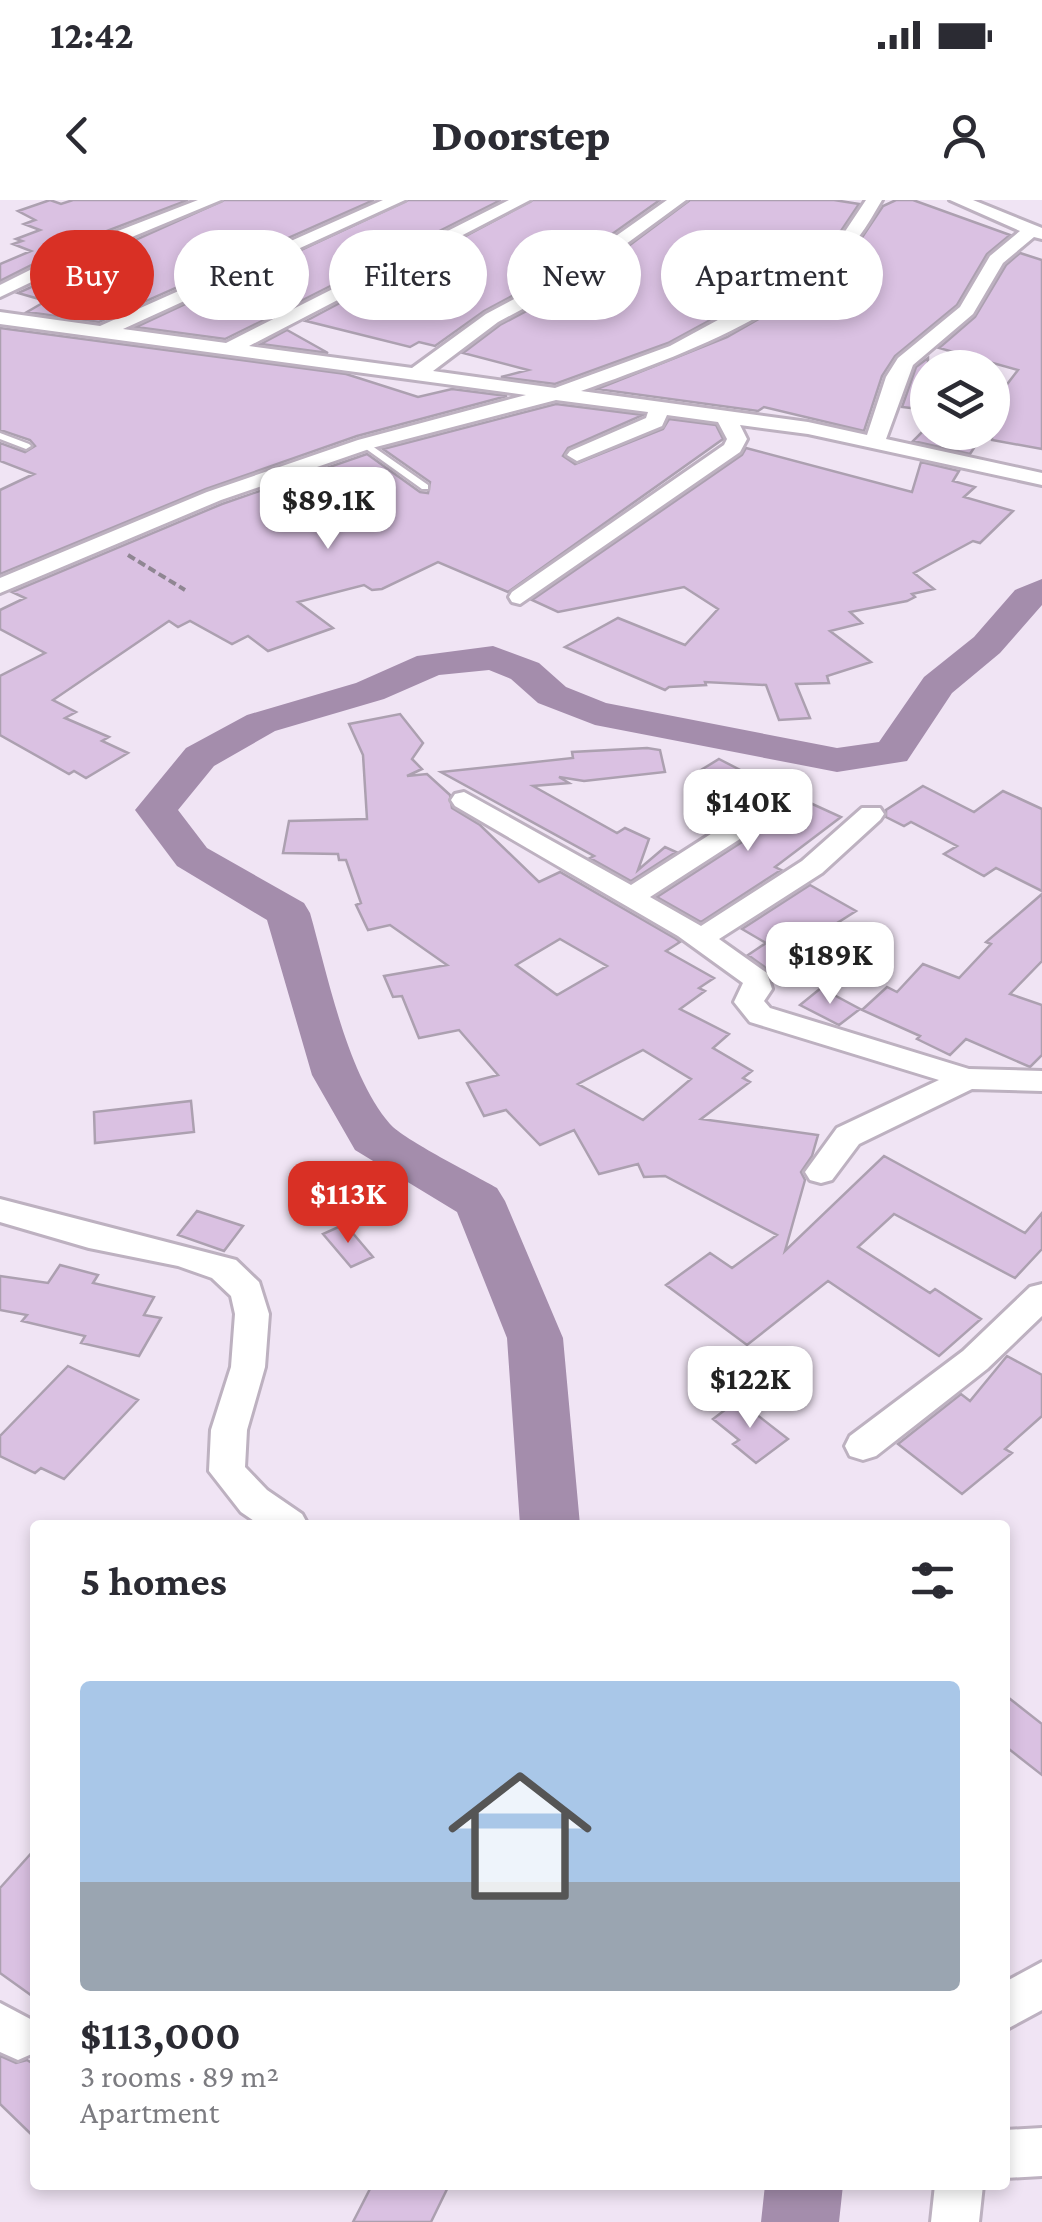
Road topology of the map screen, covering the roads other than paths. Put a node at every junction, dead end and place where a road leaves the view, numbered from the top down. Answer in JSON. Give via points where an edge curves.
{"nodes":[{"id":1,"x":213,"y":200,"type":"edge"},
{"id":2,"x":396,"y":200,"type":"edge"},
{"id":3,"x":522,"y":200,"type":"edge"},
{"id":4,"x":678,"y":200,"type":"edge"},
{"id":5,"x":874,"y":200,"type":"edge"},
{"id":6,"x":958,"y":200,"type":"edge"},
{"id":7,"x":1018,"y":205,"type":"dead end"},
{"id":8,"x":996,"y":215,"type":"junction"},
{"id":9,"x":1037,"y":232,"type":"edge"},
{"id":10,"x":0,"y":292,"type":"edge"},
{"id":11,"x":0,"y":318,"type":"edge"},
{"id":12,"x":102,"y":332,"type":"junction"},
{"id":13,"x":232,"y":348,"type":"junction"},
{"id":14,"x":417,"y":374,"type":"junction"},
{"id":15,"x":558,"y":393,"type":"junction"},
{"id":16,"x":660,"y":407,"type":"junction"},
{"id":17,"x":725,"y":416,"type":"junction"},
{"id":18,"x":0,"y":436,"type":"edge"},
{"id":19,"x":875,"y":440,"type":"junction"},
{"id":20,"x":365,"y":444,"type":"junction"},
{"id":21,"x":26,"y":446,"type":"dead end"},
{"id":22,"x":577,"y":455,"type":"dead end"},
{"id":23,"x":1042,"y":479,"type":"edge"},
{"id":24,"x":425,"y":488,"type":"dead end"},
{"id":25,"x":0,"y":586,"type":"edge"},
{"id":26,"x":520,"y":597,"type":"dead end"},
{"id":27,"x":464,"y":800,"type":"dead end"},
{"id":28,"x":776,"y":804,"type":"dead end"},
{"id":29,"x":871,"y":814,"type":"dead end"},
{"id":30,"x":631,"y":897,"type":"junction"},
{"id":31,"x":700,"y":939,"type":"junction"},
{"id":32,"x":968,"y":1079,"type":"junction"},
{"id":33,"x":1042,"y":1082,"type":"edge"},
{"id":34,"x":821,"y":1172,"type":"dead end"},
{"id":35,"x":0,"y":1210,"type":"edge"},
{"id":36,"x":1042,"y":1296,"type":"edge"},
{"id":37,"x":864,"y":1446,"type":"dead end"},
{"id":38,"x":282,"y":1520,"type":"edge"},
{"id":39,"x":1042,"y":1984,"type":"edge"},
{"id":40,"x":1010,"y":2005,"type":"edge"},
{"id":41,"x":1042,"y":2152,"type":"edge"},
{"id":42,"x":1010,"y":2154,"type":"edge"},
{"id":43,"x":958,"y":2190,"type":"edge"},
{"id":44,"x":955,"y":2222,"type":"edge"}],
"edges":[{"from":1,"to":10,"type":"street"},
{"from":2,"to":12,"type":"street"},
{"from":3,"to":13,"type":"street"},
{"from":4,"to":14,"type":"street"},
{"from":5,"to":15,"type":"street","via":[[823,265],[775,298],[677,350]]},
{"from":6,"to":8,"type":"street"},
{"from":7,"to":8,"type":"street"},
{"from":8,"to":9,"type":"street"},
{"from":9,"to":19,"type":"street","via":[[996,260],[968,310],[904,362]]},
{"from":11,"to":12,"type":"street"},
{"from":12,"to":13,"type":"street"},
{"from":13,"to":14,"type":"street"},
{"from":14,"to":15,"type":"street"},
{"from":15,"to":16,"type":"street"},
{"from":15,"to":20,"type":"street"},
{"from":16,"to":17,"type":"street"},
{"from":16,"to":22,"type":"street","via":[[655,422]]},
{"from":17,"to":19,"type":"street"},
{"from":17,"to":26,"type":"street","via":[[737,438],[733,448]]},
{"from":18,"to":21,"type":"lane"},
{"from":19,"to":23,"type":"street"},
{"from":20,"to":24,"type":"lane"},
{"from":20,"to":25,"type":"street","via":[[178,509]]},
{"from":27,"to":30,"type":"street"},
{"from":28,"to":30,"type":"street"},
{"from":29,"to":31,"type":"street","via":[[812,867]]},
{"from":30,"to":31,"type":"street"},
{"from":31,"to":32,"type":"street","via":[[757,979],[748,1002],[760,1016]]},
{"from":32,"to":33,"type":"street"},
{"from":32,"to":34,"type":"street","via":[[848,1136]]},
{"from":35,"to":38,"type":"street","via":[[181,1254],[224,1269],[247,1290],[248,1367],[229,1430],[227,1471]]},
{"from":36,"to":37,"type":"street","via":[[975,1360]]},
{"from":39,"to":40,"type":"street"},
{"from":41,"to":42,"type":"street"},
{"from":43,"to":44,"type":"street"}]}
